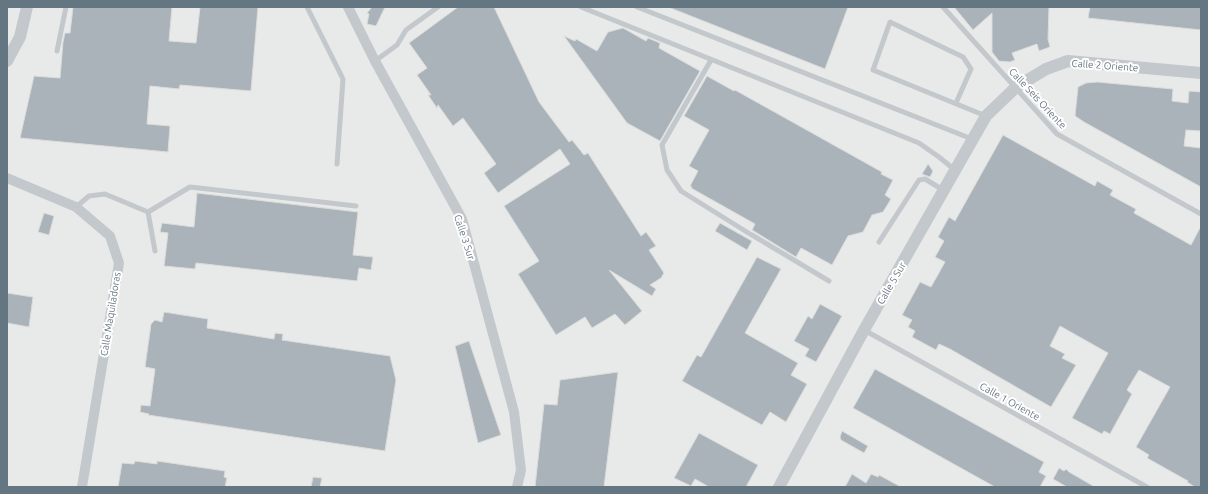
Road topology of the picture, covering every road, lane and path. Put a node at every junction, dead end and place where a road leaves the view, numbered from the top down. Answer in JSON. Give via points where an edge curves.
{"nodes":[{"id":1,"x":27,"y":7,"type":"edge"},
{"id":2,"x":66,"y":7,"type":"edge"},
{"id":3,"x":307,"y":7,"type":"edge"},
{"id":4,"x":348,"y":7,"type":"edge"},
{"id":5,"x":438,"y":7,"type":"edge"},
{"id":6,"x":581,"y":7,"type":"edge"},
{"id":7,"x":637,"y":7,"type":"edge"},
{"id":8,"x":943,"y":7,"type":"edge"},
{"id":9,"x":57,"y":52,"type":"dead end"},
{"id":10,"x":711,"y":60,"type":"junction"},
{"id":11,"x":7,"y":61,"type":"edge"},
{"id":12,"x":375,"y":61,"type":"junction"},
{"id":13,"x":1201,"y":73,"type":"edge"},
{"id":14,"x":1016,"y":87,"type":"junction"},
{"id":15,"x":956,"y":104,"type":"junction"},
{"id":16,"x":986,"y":116,"type":"junction"},
{"id":17,"x":972,"y":139,"type":"junction"},
{"id":18,"x":337,"y":164,"type":"dead end"},
{"id":19,"x":955,"y":170,"type":"junction"},
{"id":20,"x":7,"y":178,"type":"edge"},
{"id":21,"x":944,"y":190,"type":"junction"},
{"id":22,"x":356,"y":206,"type":"dead end"},
{"id":23,"x":76,"y":207,"type":"junction"},
{"id":24,"x":148,"y":212,"type":"junction"},
{"id":25,"x":1201,"y":214,"type":"edge"},
{"id":26,"x":879,"y":242,"type":"dead end"},
{"id":27,"x":155,"y":252,"type":"dead end"},
{"id":28,"x":829,"y":281,"type":"dead end"},
{"id":29,"x":864,"y":330,"type":"junction"},
{"id":30,"x":82,"y":487,"type":"edge"},
{"id":31,"x":517,"y":487,"type":"edge"},
{"id":32,"x":779,"y":487,"type":"edge"},
{"id":33,"x":1147,"y":487,"type":"edge"}],
"edges":[{"from":1,"to":11,"type":"street","via":[[20,37]]},
{"from":2,"to":9,"type":"lane"},
{"from":3,"to":18,"type":"lane","via":[[343,79]]},
{"from":4,"to":12,"type":"street","name":"Calle 3 Sur"},
{"from":5,"to":12,"type":"lane","via":[[406,30],[398,45]]},
{"from":6,"to":10,"type":"lane"},
{"from":7,"to":17,"type":"lane"},
{"from":8,"to":14,"type":"lane","name":"Calle Seis Oriente"},
{"from":10,"to":19,"type":"lane","via":[[919,144]]},
{"from":10,"to":28,"type":"lane","via":[[662,145],[667,170],[681,191]]},
{"from":12,"to":31,"type":"street","name":"Calle 3 Sur","via":[[462,219],[514,412],[521,470]]},
{"from":13,"to":14,"type":"street","name":"Calle 2 Oriente","via":[[1068,61],[1046,69]]},
{"from":14,"to":16,"type":"street","name":"Calle 5 Sur"},
{"from":14,"to":25,"type":"lane","name":"Calle Seis Oriente","via":[[1057,134]]},
{"from":15,"to":15,"type":"lane","via":[[873,70],[890,22],[963,58],[971,69]]},
{"from":15,"to":16,"type":"lane"},
{"from":16,"to":17,"type":"street","name":"Calle 5 Sur"},
{"from":17,"to":19,"type":"street","name":"Calle 5 Sur"},
{"from":19,"to":21,"type":"street","name":"Calle 5 Sur"},
{"from":20,"to":23,"type":"street","name":"Calle Maquiladoras"},
{"from":21,"to":26,"type":"lane","via":[[925,178],[919,180]]},
{"from":21,"to":29,"type":"street","name":"Calle 5 Sur"},
{"from":22,"to":24,"type":"lane","via":[[190,187]]},
{"from":23,"to":24,"type":"lane","via":[[90,196],[105,194]]},
{"from":23,"to":30,"type":"street","name":"Calle Maquiladoras","via":[[110,236],[119,263]]},
{"from":24,"to":27,"type":"lane"},
{"from":29,"to":32,"type":"street","name":"Calle 5 Sur"},
{"from":29,"to":33,"type":"lane","name":"Calle 1 Oriente"}]}
